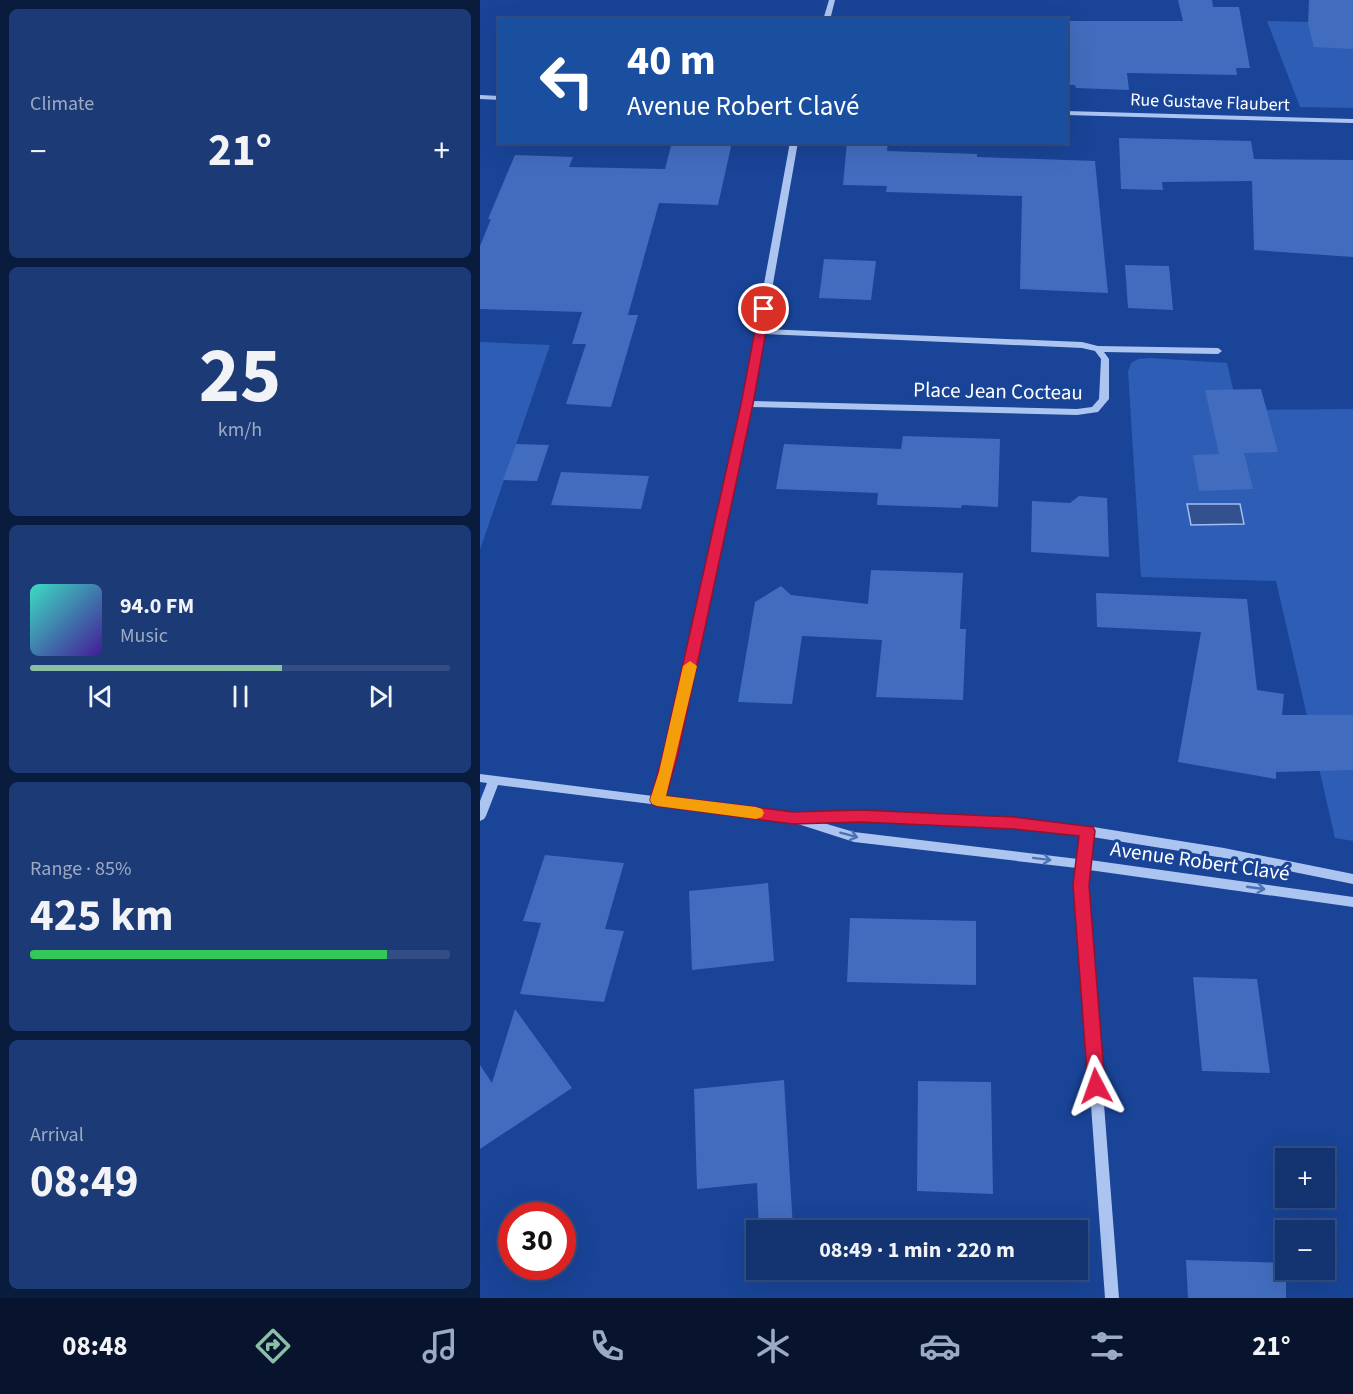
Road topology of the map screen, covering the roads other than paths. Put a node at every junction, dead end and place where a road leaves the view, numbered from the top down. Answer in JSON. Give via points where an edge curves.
{"nodes":[{"id":1,"x":832,"y":0,"type":"edge"},
{"id":2,"x":827,"y":18,"type":"edge"},
{"id":3,"x":480,"y":97,"type":"edge"},
{"id":4,"x":498,"y":98,"type":"edge"},
{"id":5,"x":1068,"y":113,"type":"edge"},
{"id":6,"x":1353,"y":121,"type":"edge"},
{"id":7,"x":794,"y":144,"type":"edge"},
{"id":8,"x":760,"y":331,"type":"junction"},
{"id":9,"x":1098,"y":349,"type":"junction"},
{"id":10,"x":1218,"y":351,"type":"dead end"},
{"id":11,"x":747,"y":404,"type":"junction"},
{"id":12,"x":480,"y":778,"type":"edge"},
{"id":13,"x":494,"y":780,"type":"junction"},
{"id":14,"x":657,"y":800,"type":"junction"},
{"id":15,"x":480,"y":816,"type":"edge"},
{"id":16,"x":793,"y":818,"type":"junction"},
{"id":17,"x":1088,"y":831,"type":"junction"},
{"id":18,"x":1083,"y":864,"type":"junction"},
{"id":19,"x":1353,"y":879,"type":"edge"},
{"id":20,"x":1353,"y":902,"type":"edge"},
{"id":21,"x":1112,"y":1298,"type":"edge"}],
"edges":[{"from":1,"to":2,"type":"street"},
{"from":3,"to":4,"type":"street"},
{"from":5,"to":6,"type":"street","name":"Rue Gustave Flaubert"},
{"from":7,"to":8,"type":"street"},
{"from":8,"to":9,"type":"street","via":[[1082,345]]},
{"from":8,"to":11,"type":"street"},
{"from":9,"to":10,"type":"street"},
{"from":9,"to":11,"type":"street","name":"Place Jean Cocteau","via":[[1105,359],[1104,399],[1095,410]]},
{"from":11,"to":14,"type":"street"},
{"from":12,"to":13,"type":"street","name":"Avenue Robert Clavé"},
{"from":13,"to":14,"type":"street","name":"Avenue Robert Clavé"},
{"from":13,"to":15,"type":"street"},
{"from":14,"to":16,"type":"street","name":"Avenue Robert Clavé"},
{"from":16,"to":17,"type":"street","name":"Avenue Robert Clavé","via":[[872,816]]},
{"from":16,"to":18,"type":"street","name":"Avenue Robert Clavé","one_way":true,"via":[[854,837]]},
{"from":17,"to":18,"type":"street"},
{"from":17,"to":19,"type":"street","name":"Avenue Robert Clavé"},
{"from":18,"to":20,"type":"street","name":"Avenue Robert Clavé","one_way":true},
{"from":18,"to":21,"type":"street","via":[[1081,885]]}]}
